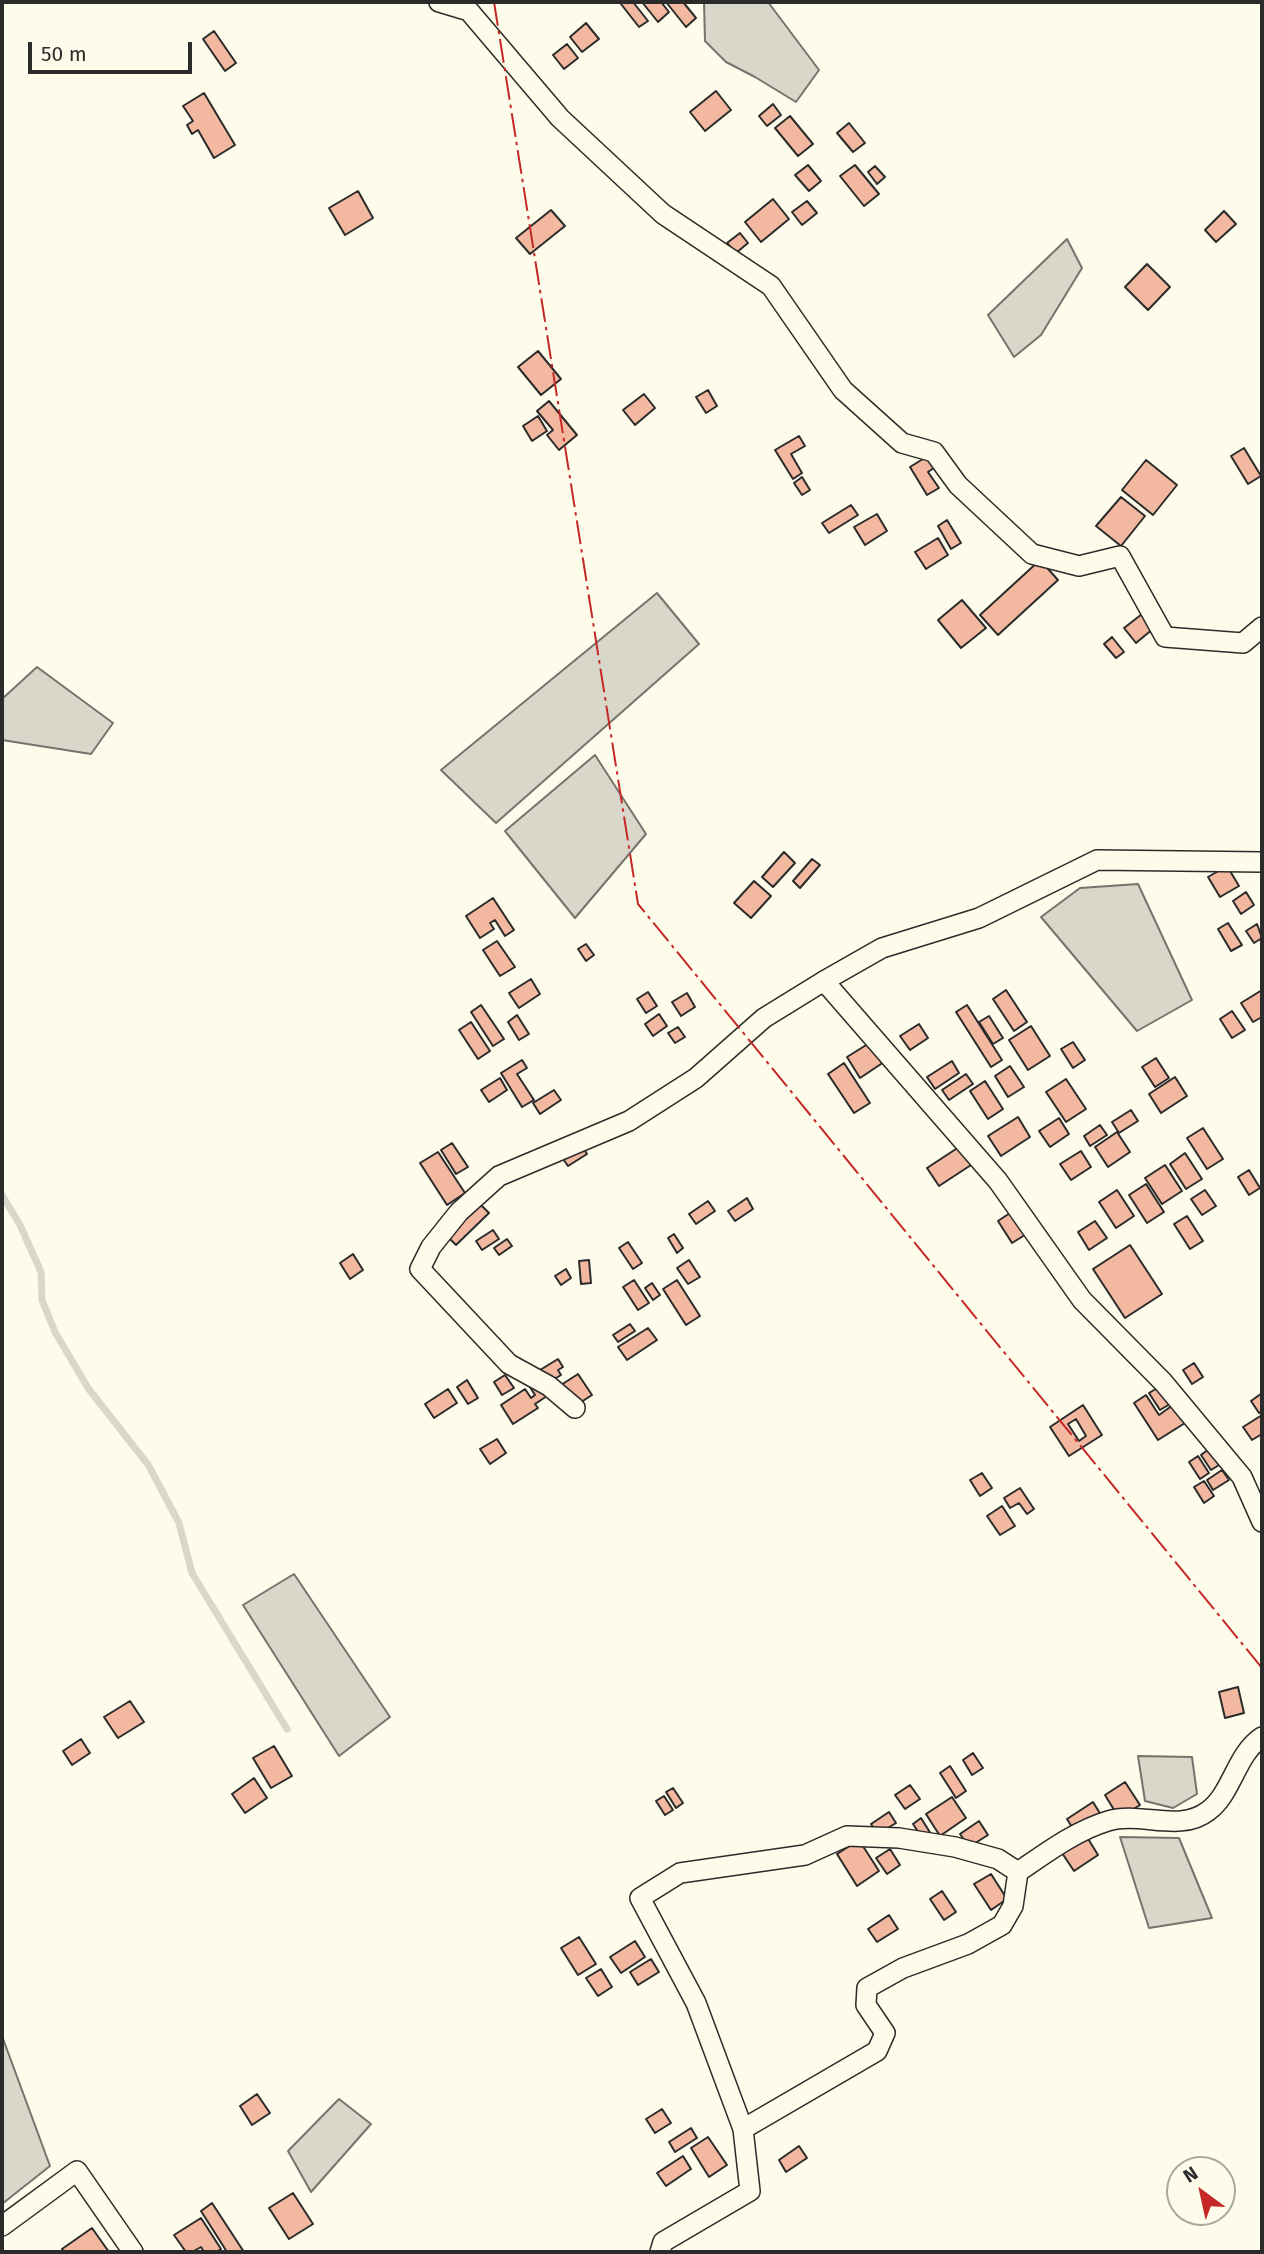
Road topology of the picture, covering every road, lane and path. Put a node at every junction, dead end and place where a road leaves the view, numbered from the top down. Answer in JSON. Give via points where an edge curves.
{"nodes":[{"id":1,"x":439,"y":2,"type":"edge"},
{"id":2,"x":1262,"y":627,"type":"edge"},
{"id":3,"x":1262,"y":862,"type":"edge"},
{"id":4,"x":824,"y":981,"type":"junction"},
{"id":5,"x":575,"y":1408,"type":"dead end"},
{"id":6,"x":1262,"y":1522,"type":"edge"},
{"id":7,"x":1262,"y":1737,"type":"edge"},
{"id":8,"x":1018,"y":1872,"type":"junction"},
{"id":9,"x":743,"y":2129,"type":"junction"},
{"id":10,"x":2,"y":2226,"type":"edge"},
{"id":11,"x":133,"y":2252,"type":"edge"},
{"id":12,"x":660,"y":2252,"type":"edge"}],
"edges":[{"from":1,"to":2,"type":"street","via":[[469,10],[560,117],[663,214],[771,286],[843,390],[902,443],[934,452],[958,485],[1032,554],[1079,566],[1120,556],[1165,637],[1243,643]]},
{"from":3,"to":4,"type":"street","via":[[1097,860],[979,918],[882,948]]},
{"from":4,"to":5,"type":"street","via":[[764,1018],[696,1078],[629,1121],[499,1176],[459,1212],[431,1247],[420,1269],[509,1364],[550,1386]]},
{"from":4,"to":6,"type":"street","via":[[998,1181],[1083,1300],[1163,1382],[1242,1477]]},
{"from":7,"to":8,"type":"street","via":[[1235,1768],[1209,1811],[1188,1821],[1109,1820],[1064,1841]]},
{"from":8,"to":9,"type":"street","via":[[1013,1906],[1002,1925],[867,1988],[866,2005],[885,2033],[877,2051]]},
{"from":8,"to":9,"type":"street","via":[[998,1859],[955,1847],[847,1836],[805,1855],[680,1873],[640,1898],[696,2003]]},
{"from":9,"to":12,"type":"street","via":[[750,2191],[663,2242]]},
{"from":10,"to":11,"type":"street","via":[[77,2171]]}]}
